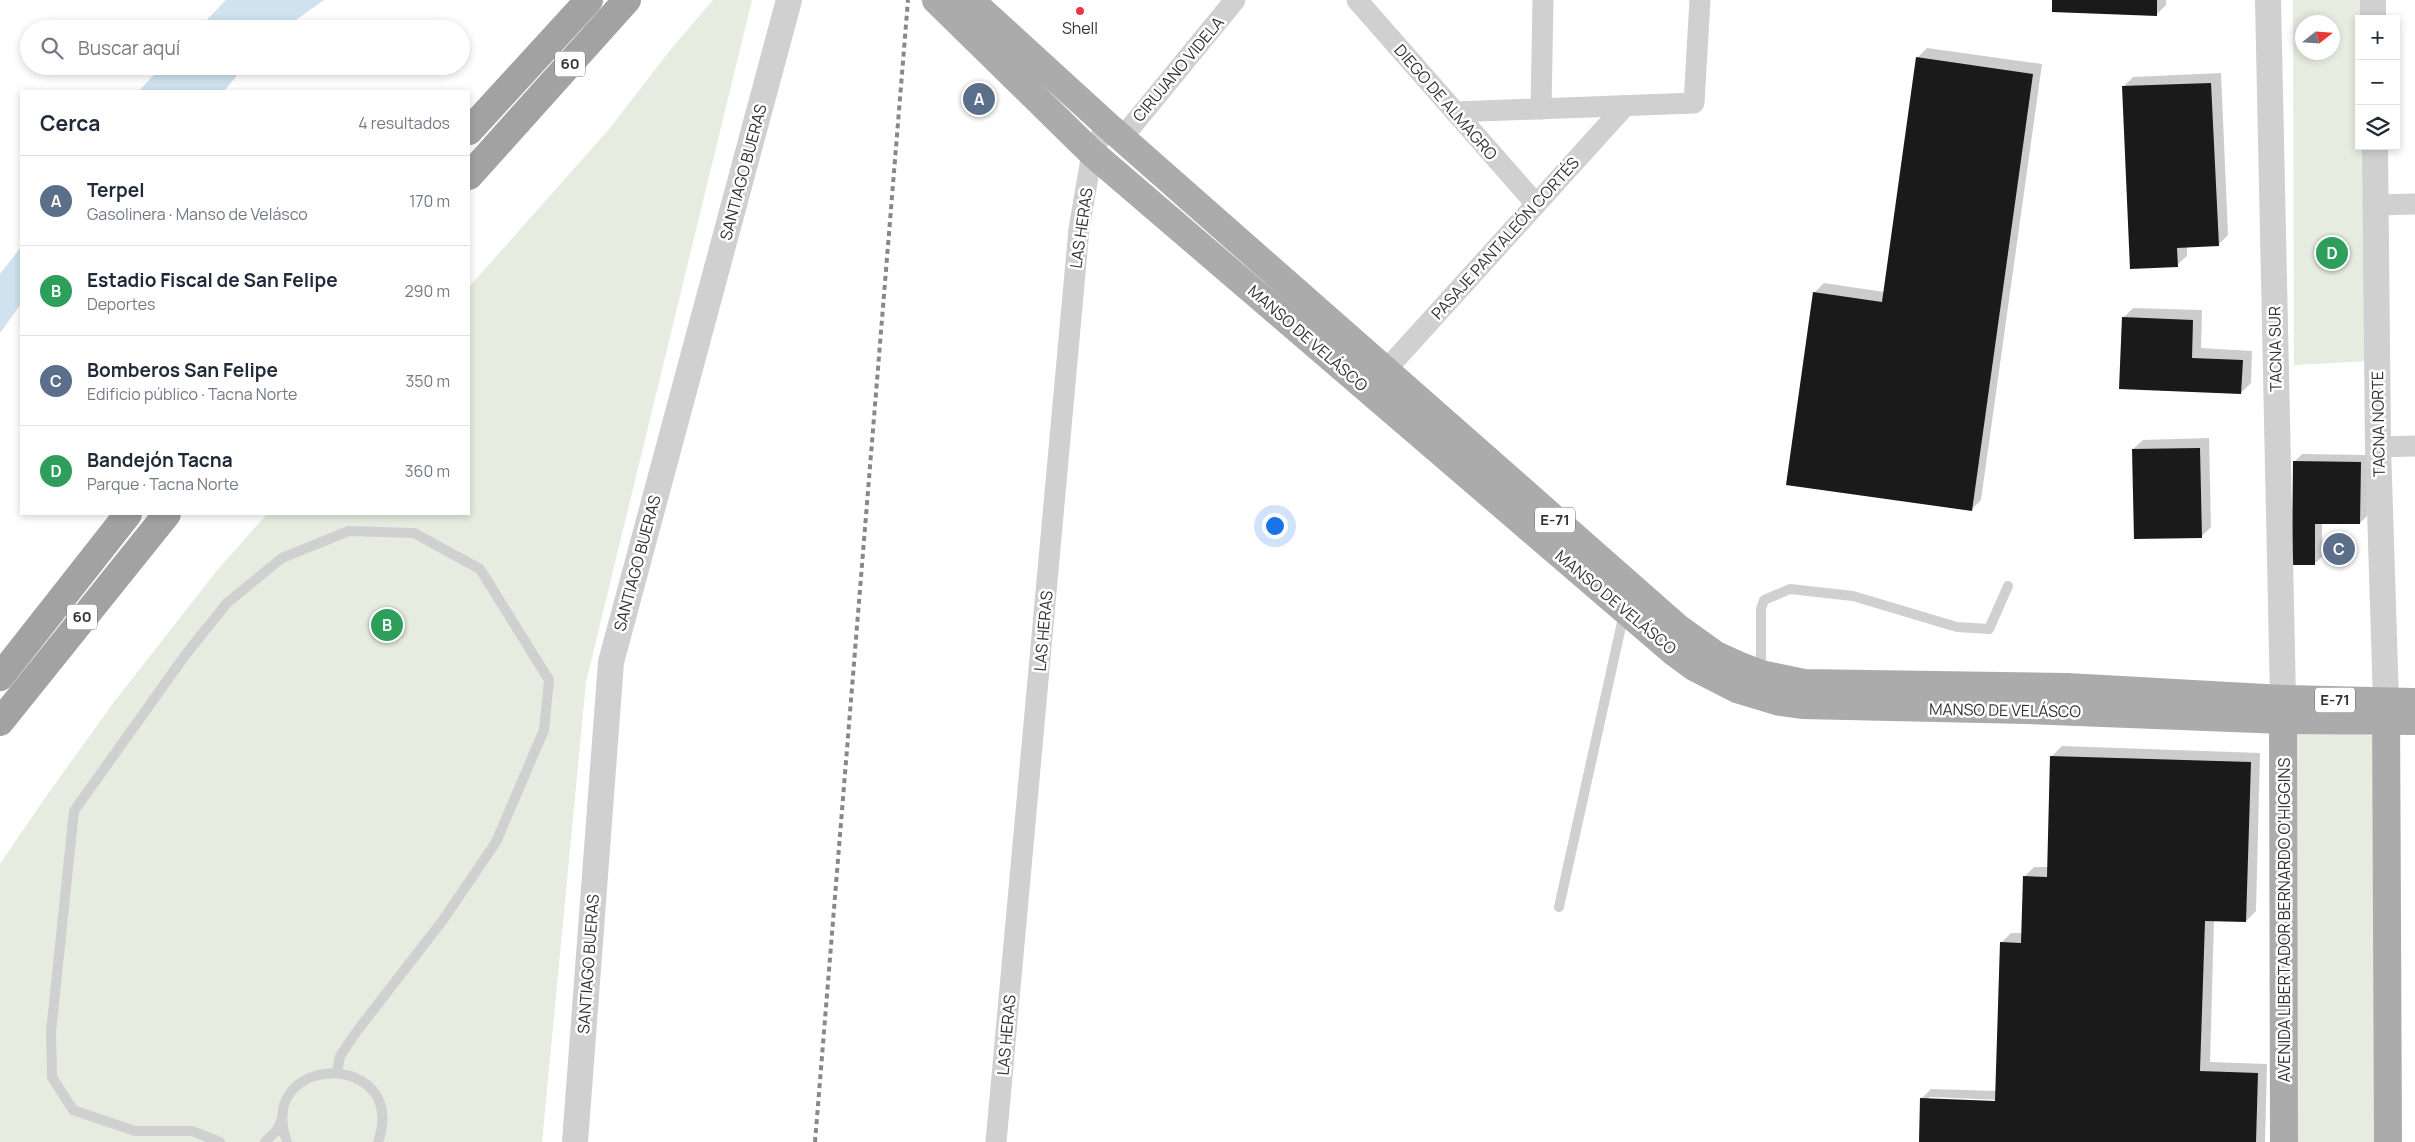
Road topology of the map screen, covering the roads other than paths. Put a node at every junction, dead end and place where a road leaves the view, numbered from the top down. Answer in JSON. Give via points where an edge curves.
{"nodes":[{"id":1,"x":589,"y":0,"type":"edge"},
{"id":2,"x":627,"y":0,"type":"edge"},
{"id":3,"x":790,"y":0,"type":"edge"},
{"id":4,"x":936,"y":0,"type":"edge"},
{"id":5,"x":970,"y":0,"type":"edge"},
{"id":6,"x":1235,"y":0,"type":"edge"},
{"id":7,"x":1357,"y":0,"type":"edge"},
{"id":8,"x":1543,"y":0,"type":"edge"},
{"id":9,"x":1700,"y":0,"type":"edge"},
{"id":10,"x":2268,"y":0,"type":"edge"},
{"id":11,"x":2373,"y":0,"type":"edge"},
{"id":12,"x":2373,"y":15,"type":"edge"},
{"id":13,"x":1625,"y":106,"type":"junction"},
{"id":14,"x":1541,"y":109,"type":"junction"},
{"id":15,"x":1455,"y":112,"type":"junction"},
{"id":16,"x":470,"y":130,"type":"edge"},
{"id":17,"x":1114,"y":131,"type":"junction"},
{"id":18,"x":2375,"y":150,"type":"edge"},
{"id":19,"x":1092,"y":153,"type":"junction"},
{"id":20,"x":470,"y":175,"type":"edge"},
{"id":21,"x":1536,"y":204,"type":"junction"},
{"id":22,"x":2415,"y":204,"type":"edge"},
{"id":23,"x":2376,"y":206,"type":"junction"},
{"id":24,"x":1384,"y":371,"type":"junction"},
{"id":25,"x":2415,"y":446,"type":"edge"},
{"id":26,"x":2378,"y":447,"type":"junction"},
{"id":27,"x":127,"y":515,"type":"edge"},
{"id":28,"x":166,"y":515,"type":"edge"},
{"id":29,"x":2008,"y":586,"type":"dead end"},
{"id":30,"x":1625,"y":610,"type":"junction"},
{"id":31,"x":1761,"y":674,"type":"junction"},
{"id":32,"x":0,"y":676,"type":"edge"},
{"id":33,"x":2415,"y":702,"type":"edge"},
{"id":34,"x":2283,"y":709,"type":"junction"},
{"id":35,"x":2386,"y":711,"type":"junction"},
{"id":36,"x":2415,"y":721,"type":"edge"},
{"id":37,"x":0,"y":722,"type":"edge"},
{"id":38,"x":1559,"y":907,"type":"dead end"},
{"id":39,"x":337,"y":1072,"type":"junction"},
{"id":40,"x":283,"y":1118,"type":"junction"},
{"id":41,"x":220,"y":1142,"type":"edge"},
{"id":42,"x":266,"y":1142,"type":"edge"},
{"id":43,"x":287,"y":1142,"type":"edge"},
{"id":44,"x":378,"y":1142,"type":"edge"},
{"id":45,"x":575,"y":1142,"type":"edge"},
{"id":46,"x":996,"y":1142,"type":"edge"},
{"id":47,"x":2284,"y":1142,"type":"edge"},
{"id":48,"x":2388,"y":1142,"type":"edge"}],
"edges":[{"from":1,"to":16,"type":"highway","number":"60"},
{"from":2,"to":20,"type":"highway","number":"60"},
{"from":3,"to":45,"type":"street","name":"SANTIAGO BUERAS","via":[[611,662]]},
{"from":4,"to":19,"type":"main road","name":"MANSO DE VELÁSCO","number":"E-71"},
{"from":5,"to":17,"type":"main road","name":"MANSO DE VELÁSCO","number":"E-71"},
{"from":6,"to":17,"type":"street","name":"CIRUJANO VIDELA"},
{"from":7,"to":15,"type":"street","name":"DIEGO DE ALMAGRO"},
{"from":8,"to":14,"type":"street"},
{"from":9,"to":13,"type":"street","via":[[1694,103]]},
{"from":10,"to":34,"type":"street","name":"TACNA SUR"},
{"from":11,"to":12,"type":"street"},
{"from":13,"to":14,"type":"street"},
{"from":13,"to":21,"type":"street","name":"PASAJE PANTALEÓN CORTÉS"},
{"from":14,"to":15,"type":"street"},
{"from":15,"to":21,"type":"street","name":"DIEGO DE ALMAGRO"},
{"from":17,"to":19,"type":"street","name":"LAS HERAS"},
{"from":17,"to":24,"type":"main road","name":"MANSO DE VELÁSCO","number":"E-71"},
{"from":18,"to":23,"type":"street","name":"TACNA NORTE"},
{"from":19,"to":30,"type":"main road","name":"MANSO DE VELÁSCO","number":"E-71"},
{"from":19,"to":46,"type":"street","name":"LAS HERAS","via":[[1079,229]]},
{"from":21,"to":24,"type":"street","name":"PASAJE PANTALEÓN CORTÉS"},
{"from":22,"to":23,"type":"street"},
{"from":23,"to":26,"type":"street","name":"TACNA NORTE"},
{"from":24,"to":31,"type":"main road","name":"MANSO DE VELÁSCO","number":"E-71","via":[[1677,627],[1716,655]]},
{"from":25,"to":26,"type":"street"},
{"from":26,"to":35,"type":"street","name":"TACNA NORTE"},
{"from":27,"to":32,"type":"highway","number":"60"},
{"from":28,"to":37,"type":"highway","number":"60"},
{"from":29,"to":31,"type":"lane","via":[[1989,629],[1957,628],[1853,596],[1790,589],[1764,600],[1761,610]]},
{"from":30,"to":34,"type":"main road","name":"MANSO DE VELÁSCO","number":"E-71","via":[[1694,667],[1737,689],[1780,702],[1824,706],[2026,710]]},
{"from":30,"to":38,"type":"lane"},
{"from":31,"to":34,"type":"main road","name":"MANSO DE VELÁSCO","number":"E-71","via":[[1827,684],[2067,687]]},
{"from":33,"to":35,"type":"main road","number":"E-71"},
{"from":34,"to":35,"type":"main road","number":"E-71"},
{"from":34,"to":47,"type":"main road","name":"AVENIDA LIBERTADOR BERNARDO O'HIGGINS"},
{"from":35,"to":36,"type":"main road","number":"E-71"},
{"from":35,"to":48,"type":"main road"},
{"from":39,"to":40,"type":"lane","via":[[321,1073],[294,1089],[286,1103]]},
{"from":39,"to":41,"type":"lane","via":[[340,1056],[357,1031],[443,920],[496,842],[544,730],[549,680],[480,569],[414,533],[350,531],[282,558],[227,603],[186,654],[74,811],[51,1032],[52,1077],[73,1110],[135,1131],[192,1132]]},
{"from":39,"to":44,"type":"lane","via":[[363,1082],[372,1092],[382,1118]]},
{"from":40,"to":42,"type":"lane"},
{"from":40,"to":43,"type":"lane"}]}
